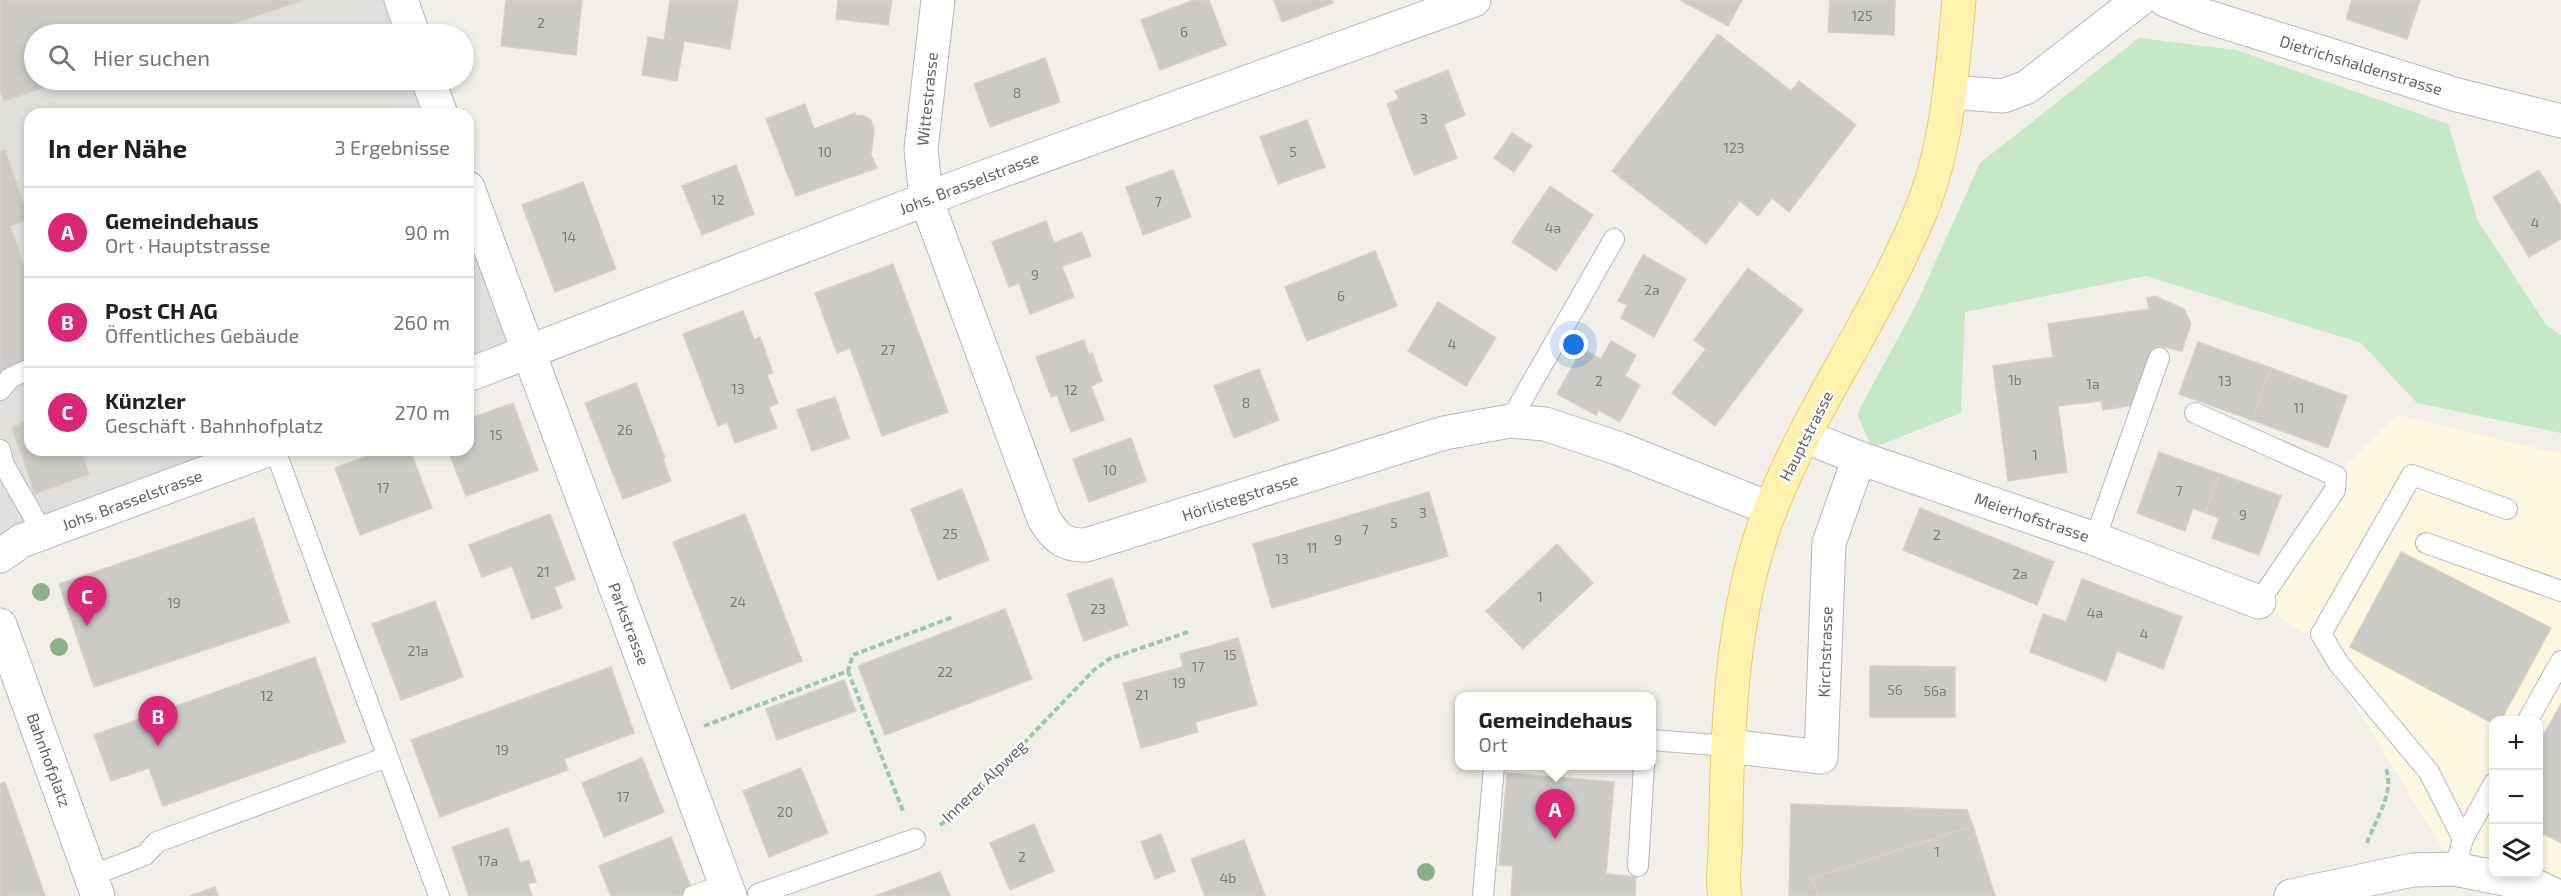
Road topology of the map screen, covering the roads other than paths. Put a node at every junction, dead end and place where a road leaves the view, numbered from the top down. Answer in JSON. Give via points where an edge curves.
{"nodes":[{"id":1,"x":400,"y":0,"type":"edge"},
{"id":2,"x":938,"y":0,"type":"edge"},
{"id":3,"x":1474,"y":0,"type":"edge"},
{"id":4,"x":1959,"y":0,"type":"edge"},
{"id":5,"x":2139,"y":0,"type":"edge"},
{"id":6,"x":2165,"y":0,"type":"edge"},
{"id":7,"x":1438,"y":6,"type":"edge"},
{"id":8,"x":409,"y":24,"type":"edge"},
{"id":9,"x":433,"y":90,"type":"edge"},
{"id":10,"x":1950,"y":92,"type":"junction"},
{"id":11,"x":439,"y":108,"type":"edge"},
{"id":12,"x":2561,"y":121,"type":"edge"},
{"id":13,"x":926,"y":199,"type":"junction"},
{"id":14,"x":474,"y":204,"type":"edge"},
{"id":15,"x":1614,"y":239,"type":"dead end"},
{"id":16,"x":528,"y":353,"type":"junction"},
{"id":17,"x":2159,"y":357,"type":"dead end"},
{"id":18,"x":24,"y":372,"type":"edge"},
{"id":19,"x":474,"y":373,"type":"edge"},
{"id":20,"x":0,"y":390,"type":"edge"},
{"id":21,"x":2195,"y":413,"type":"dead end"},
{"id":22,"x":1510,"y":421,"type":"junction"},
{"id":23,"x":1804,"y":436,"type":"junction"},
{"id":24,"x":0,"y":450,"type":"edge"},
{"id":25,"x":251,"y":456,"type":"edge"},
{"id":26,"x":277,"y":456,"type":"edge"},
{"id":27,"x":1859,"y":458,"type":"junction"},
{"id":28,"x":1771,"y":509,"type":"junction"},
{"id":29,"x":2507,"y":509,"type":"dead end"},
{"id":30,"x":43,"y":533,"type":"junction"},
{"id":31,"x":2095,"y":539,"type":"junction"},
{"id":32,"x":2426,"y":543,"type":"dead end"},
{"id":33,"x":0,"y":556,"type":"edge"},
{"id":34,"x":2561,"y":591,"type":"edge"},
{"id":35,"x":2259,"y":602,"type":"joint"},
{"id":36,"x":0,"y":625,"type":"edge"},
{"id":37,"x":2561,"y":660,"type":"edge"},
{"id":38,"x":2530,"y":716,"type":"edge"},
{"id":39,"x":1656,"y":740,"type":"edge"},
{"id":40,"x":1728,"y":746,"type":"junction"},
{"id":41,"x":387,"y":757,"type":"junction"},
{"id":42,"x":1494,"y":770,"type":"edge"},
{"id":43,"x":1644,"y":770,"type":"edge"},
{"id":44,"x":2489,"y":791,"type":"edge"},
{"id":45,"x":915,"y":840,"type":"road end"},
{"id":46,"x":2459,"y":854,"type":"junction"},
{"id":47,"x":1638,"y":866,"type":"dead end"},
{"id":48,"x":94,"y":886,"type":"edge"},
{"id":49,"x":2502,"y":887,"type":"edge"},
{"id":50,"x":728,"y":890,"type":"edge"},
{"id":51,"x":1723,"y":894,"type":"edge"},
{"id":52,"x":439,"y":896,"type":"edge"},
{"id":53,"x":693,"y":896,"type":"edge"},
{"id":54,"x":759,"y":896,"type":"edge"},
{"id":55,"x":1482,"y":896,"type":"edge"},
{"id":56,"x":2291,"y":896,"type":"edge"},
{"id":57,"x":2557,"y":896,"type":"edge"}],
"edges":[{"from":1,"to":8,"type":"street"},
{"from":2,"to":13,"type":"street","name":"Wittestrasse","via":[[921,149]]},
{"from":3,"to":7,"type":"street","name":"Johs. Brasselstrasse"},
{"from":4,"to":10,"type":"main road","name":"Hauptstrasse"},
{"from":5,"to":10,"type":"street","via":[[2027,87],[2003,96]]},
{"from":6,"to":12,"type":"street","name":"Dietrichshaldenstrasse","via":[[2457,95]]},
{"from":7,"to":13,"type":"street","name":"Johs. Brasselstrasse"},
{"from":9,"to":11,"type":"street"},
{"from":10,"to":23,"type":"main road","name":"Hauptstrasse","via":[[1939,159],[1920,212],[1898,262]]},
{"from":13,"to":16,"type":"street","name":"Johs. Brasselstrasse"},
{"from":13,"to":22,"type":"street","name":"Hörlistegstrasse","via":[[1044,519],[1063,543],[1086,545],[1444,433]]},
{"from":14,"to":16,"type":"street","name":"Parkstrasse"},
{"from":15,"to":22,"type":"lane"},
{"from":16,"to":19,"type":"street","name":"Johs. Brasselstrasse"},
{"from":16,"to":50,"type":"street","name":"Parkstrasse"},
{"from":17,"to":31,"type":"lane"},
{"from":18,"to":20,"type":"lane","via":[[10,378]]},
{"from":21,"to":35,"type":"lane","via":[[2336,476],[2335,490]]},
{"from":22,"to":28,"type":"street","name":"Hörlistegstrasse","via":[[1545,424],[1620,449]]},
{"from":23,"to":27,"type":"street","name":"Meierhofstrasse"},
{"from":23,"to":28,"type":"main road","name":"Hauptstrasse"},
{"from":24,"to":30,"type":"lane","via":[[4,465]]},
{"from":25,"to":30,"type":"street","name":"Johs. Brasselstrasse"},
{"from":26,"to":41,"type":"lane"},
{"from":27,"to":31,"type":"street","name":"Meierhofstrasse"},
{"from":27,"to":40,"type":"street","name":"Kirchstrasse","via":[[1828,543],[1821,757]]},
{"from":28,"to":40,"type":"main road","name":"Hauptstrasse","via":[[1750,572],[1738,639]]},
{"from":29,"to":46,"type":"lane","via":[[2412,475],[2321,634],[2338,664],[2429,772]]},
{"from":30,"to":33,"type":"street","name":"Johs. Brasselstrasse","via":[[21,541]]},
{"from":31,"to":35,"type":"street","name":"Meierhofstrasse"},
{"from":32,"to":34,"type":"lane"},
{"from":36,"to":48,"type":"street","name":"Bahnhofplatz"},
{"from":37,"to":38,"type":"lane"},
{"from":39,"to":40,"type":"lane"},
{"from":40,"to":51,"type":"main road","name":"Hauptstrasse"},
{"from":41,"to":48,"type":"lane","via":[[157,842],[145,855]]},
{"from":41,"to":52,"type":"lane"},
{"from":42,"to":55,"type":"lane"},
{"from":43,"to":47,"type":"lane"},
{"from":44,"to":46,"type":"lane"},
{"from":45,"to":54,"type":"lane"},
{"from":46,"to":49,"type":"street"},
{"from":46,"to":56,"type":"street","via":[[2412,870]]},
{"from":49,"to":57,"type":"street","via":[[2533,885]]},
{"from":50,"to":53,"type":"lane"}]}
